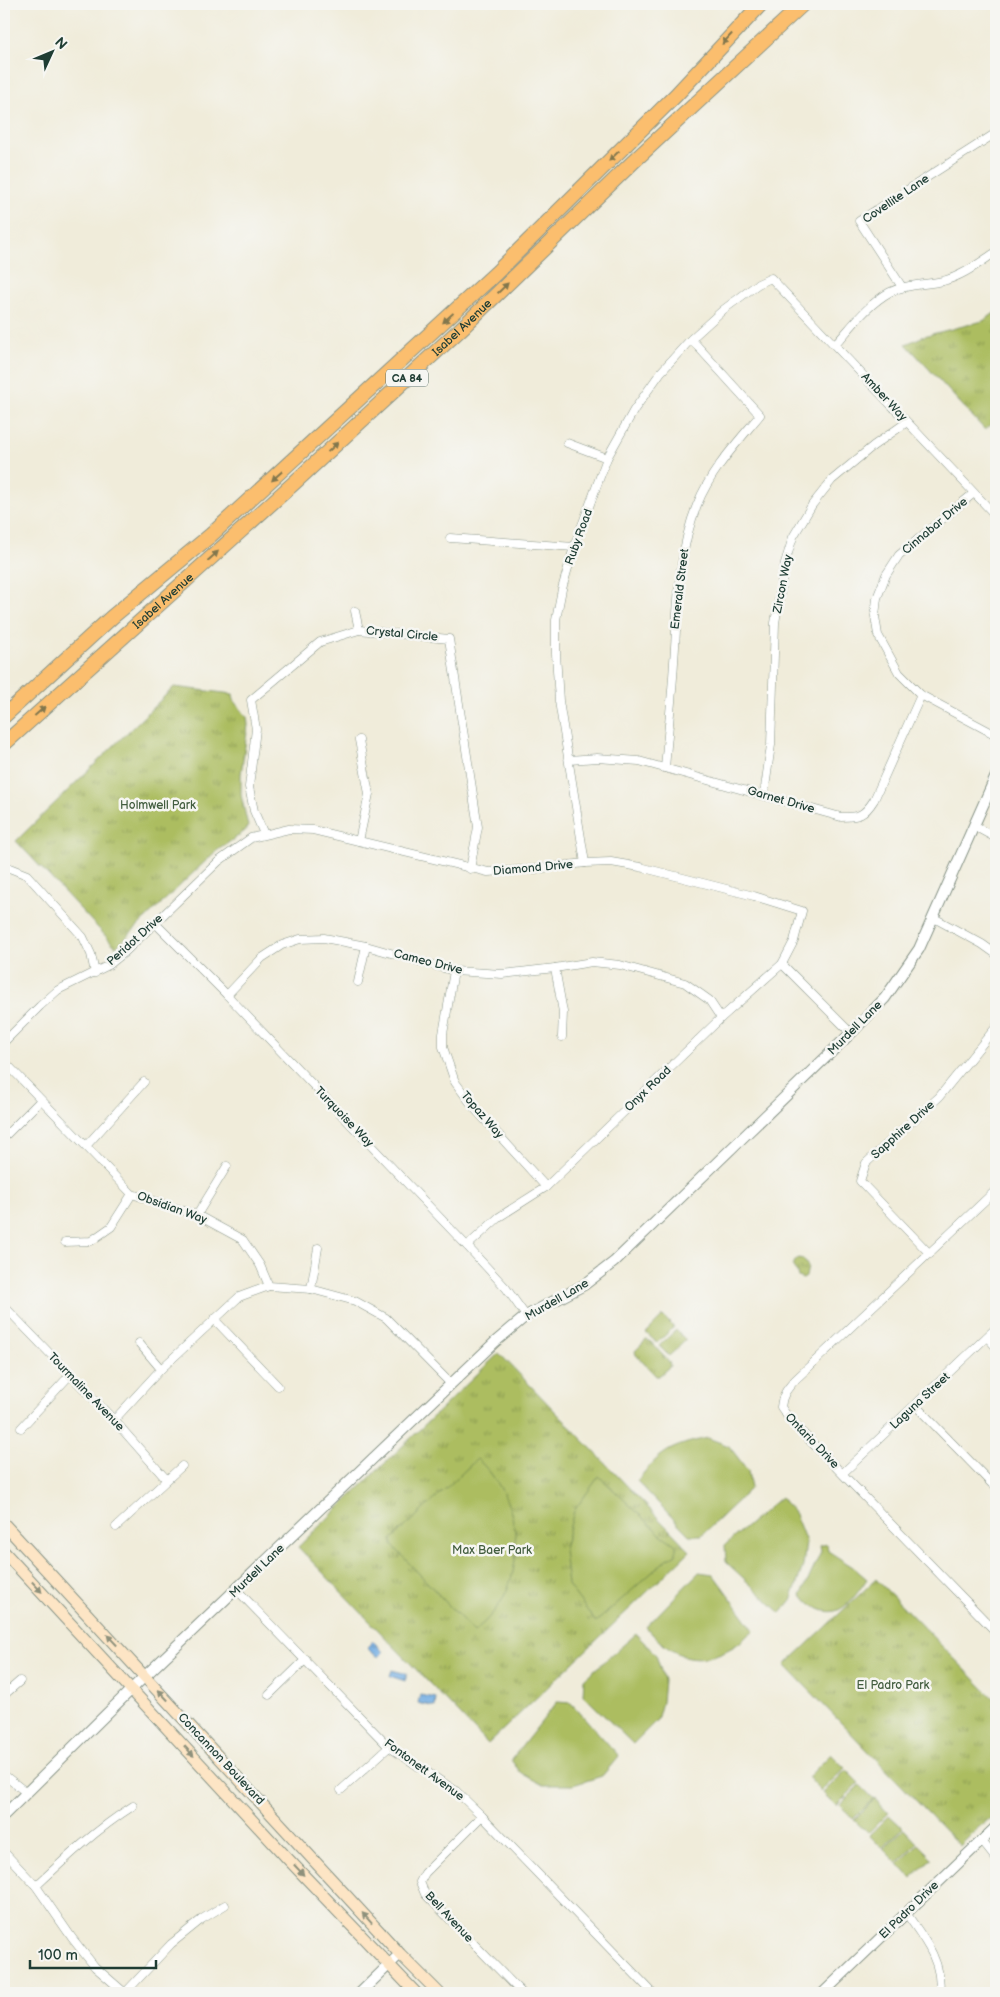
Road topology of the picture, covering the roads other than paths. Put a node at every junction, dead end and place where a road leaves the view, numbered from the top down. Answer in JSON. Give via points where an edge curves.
{"nodes":[{"id":1,"x":761,"y":4,"type":"edge"},
{"id":2,"x":802,"y":4,"type":"edge"},
{"id":3,"x":996,"y":133,"type":"edge"},
{"id":4,"x":996,"y":252,"type":"edge"},
{"id":5,"x":771,"y":278,"type":"joint"},
{"id":6,"x":902,"y":287,"type":"junction"},
{"id":7,"x":690,"y":339,"type":"junction"},
{"id":8,"x":835,"y":345,"type":"junction"},
{"id":9,"x":907,"y":422,"type":"junction"},
{"id":10,"x":567,"y":443,"type":"dead end"},
{"id":11,"x":607,"y":458,"type":"junction"},
{"id":12,"x":974,"y":493,"type":"junction"},
{"id":13,"x":996,"y":516,"type":"edge"},
{"id":14,"x":450,"y":538,"type":"dead end"},
{"id":15,"x":574,"y":547,"type":"junction"},
{"id":16,"x":355,"y":611,"type":"dead end"},
{"id":17,"x":359,"y":630,"type":"junction"},
{"id":18,"x":921,"y":695,"type":"junction"},
{"id":19,"x":4,"y":716,"type":"edge"},
{"id":20,"x":996,"y":734,"type":"edge"},
{"id":21,"x":359,"y":740,"type":"dead end"},
{"id":22,"x":4,"y":744,"type":"edge"},
{"id":23,"x":569,"y":760,"type":"junction"},
{"id":24,"x":665,"y":768,"type":"junction"},
{"id":25,"x":996,"y":776,"type":"edge"},
{"id":26,"x":764,"y":795,"type":"junction"},
{"id":27,"x":974,"y":826,"type":"junction"},
{"id":28,"x":264,"y":834,"type":"junction"},
{"id":29,"x":996,"y":838,"type":"edge"},
{"id":30,"x":359,"y":841,"type":"junction"},
{"id":31,"x":585,"y":863,"type":"junction"},
{"id":32,"x":5,"y":868,"type":"edge"},
{"id":33,"x":470,"y":869,"type":"junction"},
{"id":34,"x":802,"y":911,"type":"joint"},
{"id":35,"x":934,"y":918,"type":"junction"},
{"id":36,"x":155,"y":923,"type":"junction"},
{"id":37,"x":366,"y":946,"type":"junction"},
{"id":38,"x":996,"y":954,"type":"edge"},
{"id":39,"x":782,"y":964,"type":"junction"},
{"id":40,"x":555,"y":968,"type":"junction"},
{"id":41,"x":454,"y":971,"type":"junction"},
{"id":42,"x":95,"y":973,"type":"junction"},
{"id":43,"x":358,"y":982,"type":"dead end"},
{"id":44,"x":227,"y":995,"type":"junction"},
{"id":45,"x":721,"y":1018,"type":"junction"},
{"id":46,"x":996,"y":1027,"type":"edge"},
{"id":47,"x":851,"y":1033,"type":"junction"},
{"id":48,"x":562,"y":1037,"type":"dead end"},
{"id":49,"x":4,"y":1042,"type":"edge"},
{"id":50,"x":4,"y":1061,"type":"edge"},
{"id":51,"x":144,"y":1082,"type":"dead end"},
{"id":52,"x":41,"y":1100,"type":"junction"},
{"id":53,"x":4,"y":1136,"type":"edge"},
{"id":54,"x":86,"y":1146,"type":"junction"},
{"id":55,"x":227,"y":1166,"type":"dead end"},
{"id":56,"x":546,"y":1187,"type":"junction"},
{"id":57,"x":996,"y":1190,"type":"edge"},
{"id":58,"x":132,"y":1194,"type":"junction"},
{"id":59,"x":197,"y":1215,"type":"junction"},
{"id":60,"x":65,"y":1242,"type":"dead end"},
{"id":61,"x":467,"y":1246,"type":"junction"},
{"id":62,"x":318,"y":1248,"type":"dead end"},
{"id":63,"x":930,"y":1254,"type":"junction"},
{"id":64,"x":269,"y":1286,"type":"junction"},
{"id":65,"x":311,"y":1289,"type":"junction"},
{"id":66,"x":4,"y":1306,"type":"edge"},
{"id":67,"x":526,"y":1316,"type":"junction"},
{"id":68,"x":214,"y":1319,"type":"junction"},
{"id":69,"x":996,"y":1328,"type":"edge"},
{"id":70,"x":987,"y":1337,"type":"junction"},
{"id":71,"x":139,"y":1342,"type":"dead end"},
{"id":72,"x":996,"y":1347,"type":"edge"},
{"id":73,"x":161,"y":1369,"type":"junction"},
{"id":74,"x":70,"y":1375,"type":"junction"},
{"id":75,"x":451,"y":1384,"type":"junction"},
{"id":76,"x":278,"y":1386,"type":"dead end"},
{"id":77,"x":916,"y":1405,"type":"junction"},
{"id":78,"x":114,"y":1420,"type":"junction"},
{"id":79,"x":21,"y":1428,"type":"dead end"},
{"id":80,"x":182,"y":1466,"type":"dead end"},
{"id":81,"x":843,"y":1473,"type":"junction"},
{"id":82,"x":166,"y":1479,"type":"junction"},
{"id":83,"x":992,"y":1484,"type":"dead end"},
{"id":84,"x":4,"y":1524,"type":"edge"},
{"id":85,"x":116,"y":1527,"type":"dead end"},
{"id":86,"x":4,"y":1552,"type":"edge"},
{"id":87,"x":237,"y":1590,"type":"junction"},
{"id":88,"x":996,"y":1632,"type":"edge"},
{"id":89,"x":306,"y":1659,"type":"junction"},
{"id":90,"x":145,"y":1676,"type":"junction"},
{"id":91,"x":20,"y":1681,"type":"dead end"},
{"id":92,"x":132,"y":1689,"type":"junction"},
{"id":93,"x":4,"y":1695,"type":"edge"},
{"id":94,"x":269,"y":1696,"type":"dead end"},
{"id":95,"x":389,"y":1747,"type":"junction"},
{"id":96,"x":4,"y":1775,"type":"edge"},
{"id":97,"x":341,"y":1790,"type":"dead end"},
{"id":98,"x":27,"y":1793,"type":"junction"},
{"id":99,"x":133,"y":1806,"type":"dead end"},
{"id":100,"x":4,"y":1814,"type":"edge"},
{"id":101,"x":482,"y":1816,"type":"junction"},
{"id":102,"x":996,"y":1827,"type":"edge"},
{"id":103,"x":981,"y":1840,"type":"junction"},
{"id":104,"x":4,"y":1852,"type":"edge"},
{"id":105,"x":996,"y":1859,"type":"edge"},
{"id":106,"x":36,"y":1886,"type":"junction"},
{"id":107,"x":225,"y":1905,"type":"dead end"},
{"id":108,"x":906,"y":1913,"type":"junction"},
{"id":109,"x":400,"y":1954,"type":"junction"},
{"id":110,"x":389,"y":1965,"type":"junction"},
{"id":111,"x":125,"y":1993,"type":"edge"},
{"id":112,"x":360,"y":1993,"type":"edge"},
{"id":113,"x":416,"y":1993,"type":"edge"},
{"id":114,"x":439,"y":1993,"type":"edge"},
{"id":115,"x":522,"y":1993,"type":"edge"},
{"id":116,"x":653,"y":1993,"type":"edge"},
{"id":117,"x":823,"y":1993,"type":"edge"},
{"id":118,"x":939,"y":1993,"type":"edge"}],
"edges":[{"from":1,"to":19,"type":"highway","name":"Isabel Avenue","one_way":true,"via":[[676,95],[496,274],[211,535],[112,618]]},
{"from":22,"to":2,"type":"highway","name":"Isabel Avenue","number":"CA 84","one_way":true,"via":[[458,332]]},
{"from":3,"to":6,"type":"street","name":"Covellite Lane","via":[[859,221]]},
{"from":4,"to":6,"type":"street","via":[[954,277]]},
{"from":5,"to":7,"type":"street","name":"Ruby Road","via":[[758,284]]},
{"from":5,"to":8,"type":"street","name":"Amber Way"},
{"from":6,"to":8,"type":"street","via":[[869,307]]},
{"from":7,"to":11,"type":"street","name":"Ruby Road","via":[[634,410]]},
{"from":7,"to":24,"type":"street","name":"Emerald Street","via":[[760,415],[720,463],[697,504],[682,554]]},
{"from":8,"to":9,"type":"street","name":"Amber Way"},
{"from":9,"to":12,"type":"street","name":"Amber Way"},
{"from":9,"to":26,"type":"street","name":"Zircon Way","via":[[832,480],[793,537],[785,563],[775,623],[771,745]]},
{"from":10,"to":11,"type":"street"},
{"from":11,"to":15,"type":"street","name":"Ruby Road"},
{"from":12,"to":13,"type":"street","name":"Amber Way"},
{"from":12,"to":18,"type":"street","name":"Cinnabar Drive","via":[[899,555],[886,574],[877,598],[878,635],[898,674]]},
{"from":14,"to":15,"type":"street"},
{"from":15,"to":23,"type":"street","name":"Ruby Road","via":[[556,620],[559,701]]},
{"from":16,"to":17,"type":"street"},
{"from":17,"to":28,"type":"street","name":"Crystal Circle","via":[[320,642],[251,700],[256,729],[249,787],[254,811]]},
{"from":17,"to":33,"type":"street","name":"Crystal Circle","via":[[450,639],[478,827]]},
{"from":18,"to":20,"type":"street","name":"Cinnabar Drive"},
{"from":18,"to":26,"type":"street","name":"Garnet Drive","via":[[874,800],[861,816],[841,817]]},
{"from":21,"to":30,"type":"street","via":[[369,794]]},
{"from":23,"to":24,"type":"street","name":"Garnet Drive","via":[[624,759]]},
{"from":23,"to":31,"type":"street","name":"Ruby Road"},
{"from":24,"to":26,"type":"street","name":"Garnet Drive"},
{"from":25,"to":27,"type":"street","name":"Murdell Lane"},
{"from":27,"to":29,"type":"street"},
{"from":27,"to":35,"type":"street","name":"Murdell Lane"},
{"from":28,"to":30,"type":"street","name":"Diamond Drive","via":[[313,830]]},
{"from":28,"to":36,"type":"street","name":"Peridot Drive","via":[[251,838],[220,861]]},
{"from":30,"to":33,"type":"street","name":"Diamond Drive"},
{"from":31,"to":33,"type":"street","name":"Diamond Drive","via":[[511,872]]},
{"from":31,"to":34,"type":"street","name":"Diamond Drive","via":[[611,862],[640,867]]},
{"from":32,"to":42,"type":"street","via":[[27,875],[83,937]]},
{"from":34,"to":39,"type":"street","name":"Onyx Road","via":[[794,941]]},
{"from":35,"to":38,"type":"street"},
{"from":35,"to":47,"type":"street","name":"Murdell Lane","via":[[901,976]]},
{"from":36,"to":42,"type":"street","name":"Peridot Drive","via":[[125,952]]},
{"from":36,"to":44,"type":"street","name":"Turquoise Way"},
{"from":37,"to":41,"type":"street","name":"Cameo Drive"},
{"from":37,"to":43,"type":"street"},
{"from":37,"to":44,"type":"street","name":"Cameo Drive","via":[[324,938],[300,939],[262,958]]},
{"from":39,"to":45,"type":"street","name":"Onyx Road"},
{"from":39,"to":47,"type":"street"},
{"from":40,"to":41,"type":"street","name":"Cameo Drive","via":[[502,974]]},
{"from":40,"to":45,"type":"street","name":"Cameo Drive","via":[[592,962],[620,965],[676,981],[697,990],[709,1000]]},
{"from":40,"to":48,"type":"street","via":[[563,1012]]},
{"from":41,"to":56,"type":"street","name":"Topaz Way","via":[[443,1046],[455,1082]]},
{"from":42,"to":49,"type":"street","name":"Peridot Drive","via":[[58,990]]},
{"from":44,"to":61,"type":"street","name":"Turquoise Way"},
{"from":45,"to":56,"type":"street","name":"Onyx Road"},
{"from":46,"to":63,"type":"street","name":"Sapphire Drive","via":[[939,1097],[866,1163],[860,1181]]},
{"from":47,"to":67,"type":"street","name":"Murdell Lane","via":[[614,1262],[584,1285]]},
{"from":50,"to":52,"type":"street","name":"Obsidian Way"},
{"from":51,"to":54,"type":"street"},
{"from":52,"to":53,"type":"street"},
{"from":52,"to":54,"type":"street","name":"Obsidian Way"},
{"from":54,"to":58,"type":"street","name":"Obsidian Way"},
{"from":55,"to":59,"type":"street"},
{"from":56,"to":61,"type":"street","name":"Onyx Road","via":[[499,1217]]},
{"from":57,"to":63,"type":"street","name":"Ontario Drive"},
{"from":58,"to":59,"type":"street","name":"Obsidian Way"},
{"from":58,"to":60,"type":"street","via":[[111,1227],[91,1241]]},
{"from":59,"to":64,"type":"street","name":"Obsidian Way","via":[[244,1240]]},
{"from":61,"to":67,"type":"street","name":"Turquoise Way","via":[[506,1288]]},
{"from":62,"to":65,"type":"street"},
{"from":63,"to":81,"type":"street","name":"Ontario Drive","via":[[794,1380],[782,1398],[781,1407],[790,1420]]},
{"from":64,"to":65,"type":"street"},
{"from":64,"to":68,"type":"street","via":[[239,1297]]},
{"from":65,"to":75,"type":"street","via":[[355,1301],[386,1318]]},
{"from":66,"to":74,"type":"street","name":"Tourmaline Avenue"},
{"from":67,"to":75,"type":"street","name":"Murdell Lane"},
{"from":68,"to":73,"type":"street"},
{"from":68,"to":76,"type":"street"},
{"from":69,"to":70,"type":"street","name":"Laguna Street"},
{"from":70,"to":72,"type":"street"},
{"from":70,"to":77,"type":"street","name":"Laguna Street"},
{"from":71,"to":73,"type":"street"},
{"from":73,"to":78,"type":"street"},
{"from":74,"to":78,"type":"street","name":"Tourmaline Avenue"},
{"from":74,"to":79,"type":"street"},
{"from":75,"to":87,"type":"street","name":"Murdell Lane"},
{"from":77,"to":81,"type":"street","name":"Laguna Street"},
{"from":77,"to":83,"type":"street"},
{"from":78,"to":82,"type":"street","name":"Tourmaline Avenue"},
{"from":80,"to":82,"type":"street"},
{"from":81,"to":88,"type":"street","name":"Ontario Drive"},
{"from":82,"to":85,"type":"street"},
{"from":90,"to":84,"type":"main road","name":"Concannon Boulevard","one_way":true},
{"from":86,"to":92,"type":"main road","name":"Concannon Boulevard","one_way":true},
{"from":87,"to":89,"type":"street","name":"Fontonett Avenue"},
{"from":87,"to":90,"type":"street","name":"Murdell Lane"},
{"from":89,"to":94,"type":"street"},
{"from":89,"to":95,"type":"street","name":"Fontonett Avenue"},
{"from":90,"to":92,"type":"street","name":"Murdell Lane"},
{"from":109,"to":90,"type":"main road","name":"Concannon Boulevard","one_way":true},
{"from":91,"to":93,"type":"street"},
{"from":92,"to":98,"type":"street","name":"Murdell Lane"},
{"from":92,"to":110,"type":"main road","name":"Concannon Boulevard","one_way":true},
{"from":95,"to":97,"type":"street"},
{"from":95,"to":101,"type":"street","name":"Fontonett Avenue","via":[[456,1791]]},
{"from":96,"to":98,"type":"street"},
{"from":98,"to":100,"type":"street","name":"Murdell Lane"},
{"from":99,"to":106,"type":"street","via":[[80,1844]]},
{"from":101,"to":115,"type":"street","name":"Bell Avenue","via":[[425,1873],[420,1882],[425,1894]]},
{"from":101,"to":116,"type":"street","name":"Fontonett Avenue"},
{"from":102,"to":103,"type":"street","name":"El Padro Drive"},
{"from":103,"to":105,"type":"street"},
{"from":103,"to":108,"type":"street","name":"El Padro Drive"},
{"from":104,"to":106,"type":"street"},
{"from":106,"to":111,"type":"street","via":[[95,1966]]},
{"from":107,"to":111,"type":"street","via":[[171,1944]]},
{"from":108,"to":117,"type":"street","name":"El Padro Drive"},
{"from":108,"to":118,"type":"street","via":[[933,1954]]},
{"from":109,"to":110,"type":"street"},
{"from":109,"to":114,"type":"main road","name":"Concannon Boulevard"},
{"from":110,"to":112,"type":"street"},
{"from":110,"to":113,"type":"main road","name":"Concannon Boulevard"}]}
